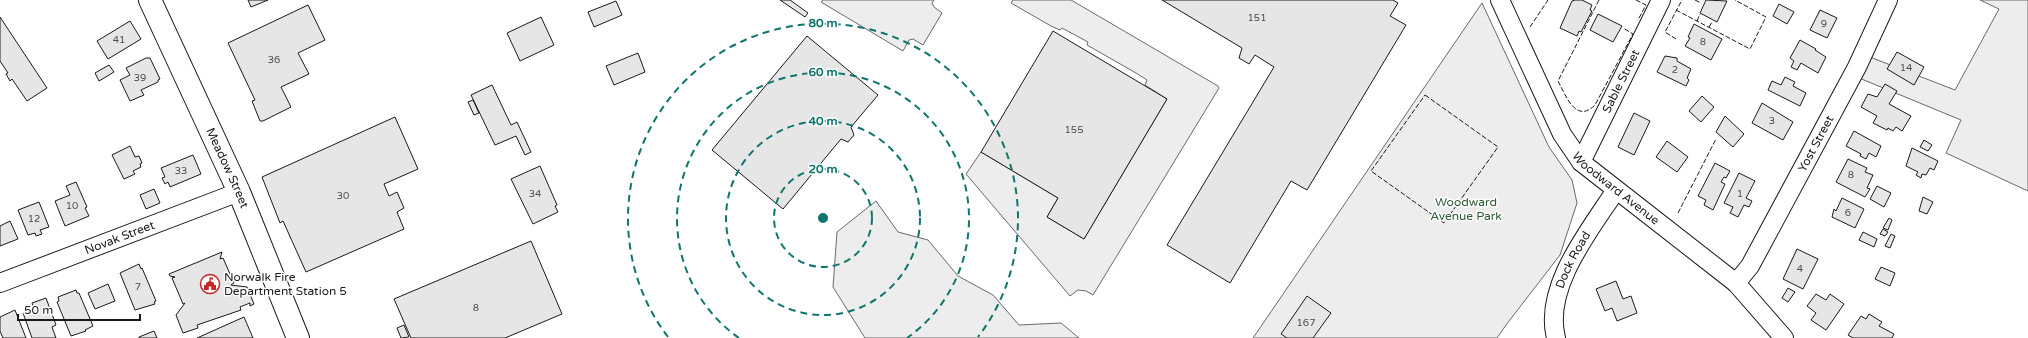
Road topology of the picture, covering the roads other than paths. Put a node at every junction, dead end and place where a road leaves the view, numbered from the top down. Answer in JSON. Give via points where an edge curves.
{"nodes":[{"id":1,"x":150,"y":0,"type":"edge"},
{"id":2,"x":1500,"y":0,"type":"edge"},
{"id":3,"x":1661,"y":0,"type":"edge"},
{"id":4,"x":1888,"y":0,"type":"edge"},
{"id":5,"x":1581,"y":162,"type":"junction"},
{"id":6,"x":1616,"y":190,"type":"junction"},
{"id":7,"x":239,"y":192,"type":"junction"},
{"id":8,"x":0,"y":283,"type":"edge"},
{"id":9,"x":1736,"y":283,"type":"junction"},
{"id":10,"x":298,"y":338,"type":"edge"},
{"id":11,"x":1556,"y":338,"type":"edge"},
{"id":12,"x":1784,"y":338,"type":"edge"}],
"edges":[{"from":1,"to":7,"type":"main road","name":"Meadow Street"},
{"from":2,"to":5,"type":"street","name":"Woodward Avenue","via":[[1562,134]]},
{"from":3,"to":5,"type":"street","name":"Sable Street"},
{"from":4,"to":9,"type":"street","name":"Yost Street","via":[[1857,67],[1750,266]]},
{"from":5,"to":6,"type":"street","name":"Woodward Avenue"},
{"from":6,"to":9,"type":"street","name":"Woodward Avenue"},
{"from":6,"to":11,"type":"street","name":"Dock Road","via":[[1580,245],[1557,295],[1554,315]]},
{"from":7,"to":8,"type":"street","name":"Novak Street"},
{"from":7,"to":10,"type":"main road","name":"Meadow Street"},
{"from":9,"to":12,"type":"street","name":"Woodward Avenue"}]}
